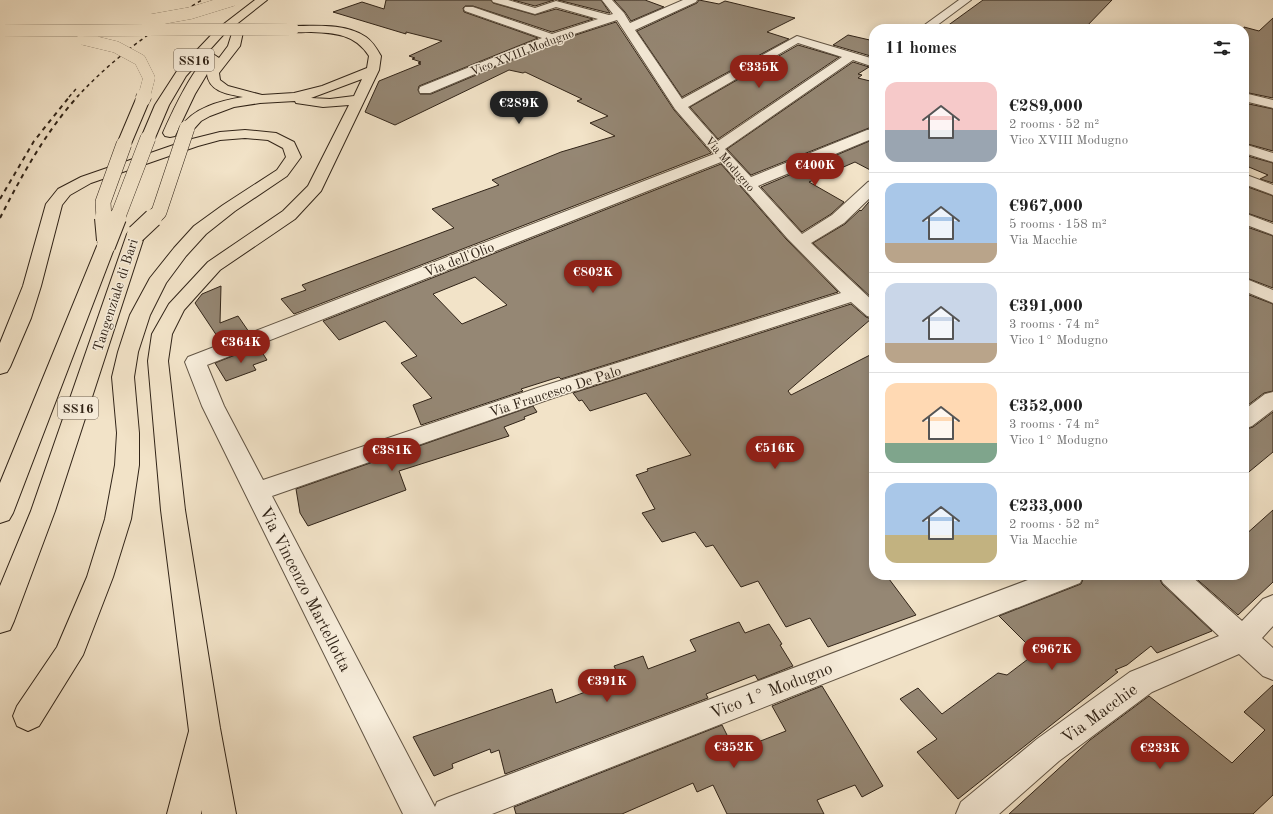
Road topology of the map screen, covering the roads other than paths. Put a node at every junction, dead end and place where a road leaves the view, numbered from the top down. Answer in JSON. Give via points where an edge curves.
{"nodes":[{"id":1,"x":233,"y":0,"type":"edge"},
{"id":2,"x":497,"y":0,"type":"edge"},
{"id":3,"x":609,"y":0,"type":"edge"},
{"id":4,"x":692,"y":0,"type":"edge"},
{"id":5,"x":966,"y":0,"type":"edge"},
{"id":6,"x":267,"y":2,"type":"edge"},
{"id":7,"x":469,"y":9,"type":"dead end"},
{"id":8,"x":614,"y":17,"type":"junction"},
{"id":9,"x":932,"y":24,"type":"edge"},
{"id":10,"x":629,"y":28,"type":"junction"},
{"id":11,"x":0,"y":31,"type":"edge"},
{"id":12,"x":237,"y":32,"type":"junction"},
{"id":13,"x":552,"y":38,"type":"junction"},
{"id":14,"x":851,"y":56,"type":"junction"},
{"id":15,"x":869,"y":61,"type":"edge"},
{"id":16,"x":373,"y":70,"type":"junction"},
{"id":17,"x":425,"y":90,"type":"dead end"},
{"id":18,"x":1249,"y":97,"type":"edge"},
{"id":19,"x":267,"y":98,"type":"junction"},
{"id":20,"x":313,"y":99,"type":"junction"},
{"id":21,"x":359,"y":99,"type":"junction"},
{"id":22,"x":1273,"y":104,"type":"edge"},
{"id":23,"x":680,"y":106,"type":"junction"},
{"id":24,"x":344,"y":129,"type":"junction"},
{"id":25,"x":869,"y":136,"type":"edge"},
{"id":26,"x":1249,"y":152,"type":"edge"},
{"id":27,"x":720,"y":153,"type":"junction"},
{"id":28,"x":1273,"y":158,"type":"edge"},
{"id":29,"x":158,"y":169,"type":"dead end"},
{"id":30,"x":1249,"y":181,"type":"edge"},
{"id":31,"x":748,"y":184,"type":"junction"},
{"id":32,"x":869,"y":190,"type":"edge"},
{"id":33,"x":1273,"y":190,"type":"edge"},
{"id":34,"x":146,"y":205,"type":"dead end"},
{"id":35,"x":1249,"y":220,"type":"edge"},
{"id":36,"x":1273,"y":230,"type":"edge"},
{"id":37,"x":136,"y":234,"type":"junction"},
{"id":38,"x":800,"y":242,"type":"junction"},
{"id":39,"x":106,"y":246,"type":"junction"},
{"id":40,"x":1249,"y":286,"type":"edge"},
{"id":41,"x":854,"y":295,"type":"junction"},
{"id":42,"x":1273,"y":297,"type":"edge"},
{"id":43,"x":869,"y":307,"type":"edge"},
{"id":44,"x":195,"y":362,"type":"joint"},
{"id":45,"x":0,"y":367,"type":"edge"},
{"id":46,"x":1273,"y":399,"type":"edge"},
{"id":47,"x":1249,"y":417,"type":"edge"},
{"id":48,"x":257,"y":492,"type":"junction"},
{"id":49,"x":0,"y":513,"type":"edge"},
{"id":50,"x":1058,"y":580,"type":"edge"},
{"id":51,"x":1178,"y":580,"type":"edge"},
{"id":52,"x":1273,"y":606,"type":"edge"},
{"id":53,"x":0,"y":621,"type":"edge"},
{"id":54,"x":1243,"y":639,"type":"junction"},
{"id":55,"x":1273,"y":666,"type":"edge"},
{"id":56,"x":28,"y":716,"type":"dead end"},
{"id":57,"x":204,"y":728,"type":"junction"},
{"id":58,"x":184,"y":814,"type":"edge"},
{"id":59,"x":219,"y":814,"type":"edge"},
{"id":60,"x":421,"y":814,"type":"edge"},
{"id":61,"x":449,"y":814,"type":"edge"},
{"id":62,"x":973,"y":814,"type":"edge"}],
"edges":[{"from":1,"to":11,"type":"highway","bridge":true,"via":[[190,13],[150,20]]},
{"from":2,"to":8,"type":"street","via":[[535,11],[556,4]]},
{"from":3,"to":8,"type":"street","name":"Via Modugno"},
{"from":4,"to":10,"type":"street"},
{"from":5,"to":9,"type":"street"},
{"from":6,"to":12,"type":"highway","name":"Tangenziale di Bari","number":"SS16"},
{"from":6,"to":39,"type":"highway","name":"Tangenziale di Bari","number":"SS16","bridge":true,"via":[[220,32],[181,74],[162,105]]},
{"from":7,"to":13,"type":"street"},
{"from":8,"to":10,"type":"street","name":"Via Modugno"},
{"from":8,"to":13,"type":"street","name":"Vico XVIII Modugno"},
{"from":10,"to":23,"type":"street","name":"Via Modugno"},
{"from":11,"to":16,"type":"highway","bridge":true,"via":[[326,29],[349,34],[367,44],[375,56]]},
{"from":11,"to":39,"type":"highway","bridge":true,"via":[[84,39],[116,47],[140,60],[149,78],[103,202]]},
{"from":12,"to":19,"type":"highway","via":[[234,46],[213,73],[214,82],[224,89]]},
{"from":12,"to":29,"type":"highway","name":"Tangenziale di Bari","number":"SS16","via":[[199,74],[182,104]]},
{"from":13,"to":17,"type":"street","name":"Vico XVIII Modugno"},
{"from":14,"to":15,"type":"street"},
{"from":14,"to":23,"type":"street","via":[[797,40]]},
{"from":14,"to":27,"type":"street","name":"Via dell'Olio"},
{"from":16,"to":20,"type":"highway"},
{"from":16,"to":21,"type":"highway"},
{"from":18,"to":22,"type":"street"},
{"from":19,"to":20,"type":"highway"},
{"from":19,"to":37,"type":"highway","bridge":true,"via":[[220,108],[198,117],[187,128],[159,212]]},
{"from":20,"to":21,"type":"highway","via":[[345,102]]},
{"from":20,"to":24,"type":"highway"},
{"from":21,"to":24,"type":"highway"},
{"from":23,"to":27,"type":"street","name":"Via Modugno"},
{"from":24,"to":57,"type":"highway","via":[[315,188],[289,215],[214,266],[176,308],[162,334],[158,360],[173,510]]},
{"from":25,"to":31,"type":"street"},
{"from":26,"to":28,"type":"street"},
{"from":27,"to":31,"type":"street","name":"Via Modugno"},
{"from":27,"to":44,"type":"street","name":"Via dell'Olio"},
{"from":30,"to":33,"type":"street"},
{"from":31,"to":38,"type":"street","name":"Via Modugno"},
{"from":32,"to":38,"type":"street","via":[[838,219]]},
{"from":34,"to":37,"type":"highway","name":"Tangenziale di Bari","number":"SS16"},
{"from":35,"to":36,"type":"street"},
{"from":37,"to":53,"type":"highway","name":"Tangenziale di Bari","number":"SS16","via":[[43,511]]},
{"from":38,"to":41,"type":"street","name":"Via Modugno"},
{"from":39,"to":49,"type":"highway","name":"Tangenziale di Bari","number":"SS16"},
{"from":40,"to":42,"type":"street"},
{"from":41,"to":43,"type":"street","name":"Via Modugno"},
{"from":41,"to":48,"type":"street","name":"Via Francesco De Palo","via":[[545,393]]},
{"from":44,"to":48,"type":"street","name":"Via Vincenzo Martellotta"},
{"from":45,"to":56,"type":"highway","via":[[32,286],[54,204],[64,192],[86,180],[220,136],[271,136],[289,145],[294,157],[282,173],[200,230],[157,282],[140,315],[123,377],[128,439],[127,465],[118,519],[100,577],[68,655]]},
{"from":46,"to":47,"type":"street"},
{"from":48,"to":60,"type":"street","name":"Via Vincenzo Martellotta"},
{"from":50,"to":61,"type":"street","name":"Vico 1° Modugno"},
{"from":51,"to":54,"type":"street"},
{"from":52,"to":54,"type":"street"},
{"from":54,"to":55,"type":"street"},
{"from":54,"to":62,"type":"street","name":"Via Macchie","via":[[1141,682],[1048,750]]},
{"from":57,"to":58,"type":"highway"},
{"from":57,"to":59,"type":"highway"}]}
